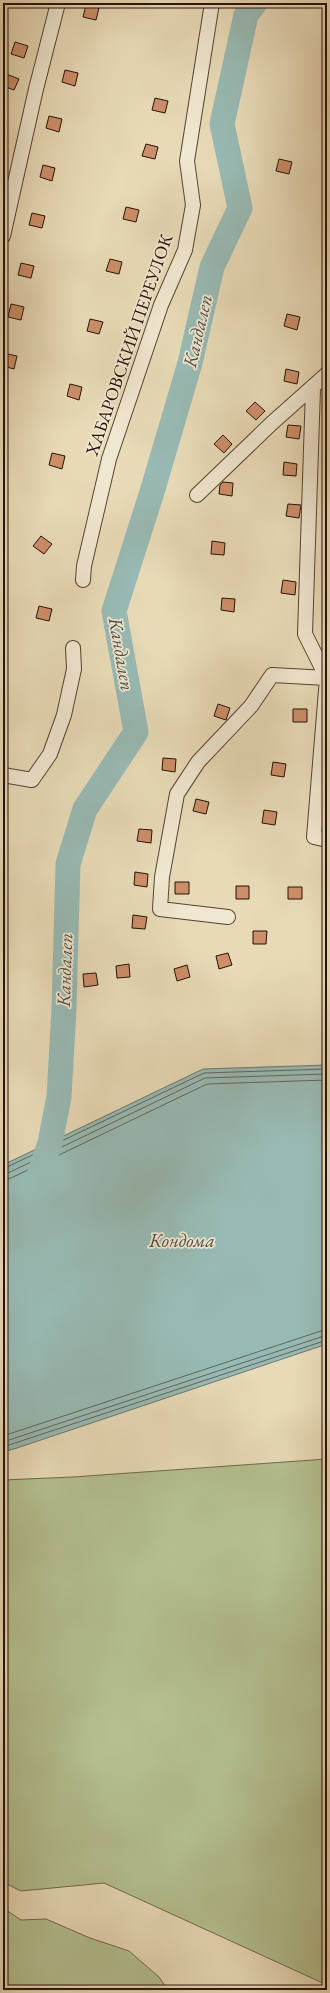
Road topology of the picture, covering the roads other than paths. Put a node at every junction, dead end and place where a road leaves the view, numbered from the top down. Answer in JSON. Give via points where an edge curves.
{"nodes":[{"id":1,"x":58,"y":3,"type":"edge"},
{"id":2,"x":212,"y":3,"type":"edge"},
{"id":3,"x":3,"y":236,"type":"edge"},
{"id":4,"x":327,"y":374,"type":"edge"},
{"id":5,"x":313,"y":388,"type":"junction"},
{"id":6,"x":197,"y":495,"type":"dead end"},
{"id":7,"x":83,"y":580,"type":"dead end"},
{"id":8,"x":73,"y":648,"type":"dead end"},
{"id":9,"x":327,"y":678,"type":"edge"},
{"id":10,"x":3,"y":775,"type":"edge"},
{"id":11,"x":327,"y":840,"type":"edge"},
{"id":12,"x":228,"y":917,"type":"dead end"}],
"edges":[{"from":1,"to":3,"type":"street"},
{"from":2,"to":7,"type":"street","name":"ХАБАРОВСКИЙ ПЕРЕУЛОК","via":[[188,161],[193,205],[185,250],[161,305],[109,459]]},
{"from":4,"to":5,"type":"street"},
{"from":5,"to":6,"type":"street","via":[[272,423]]},
{"from":5,"to":9,"type":"street","via":[[305,634]]},
{"from":8,"to":10,"type":"street","via":[[74,669],[64,715],[50,754],[32,780]]},
{"from":9,"to":11,"type":"street","via":[[314,837]]},
{"from":9,"to":12,"type":"street","via":[[272,675],[251,706],[198,762],[177,794],[162,877],[160,909]]}]}
